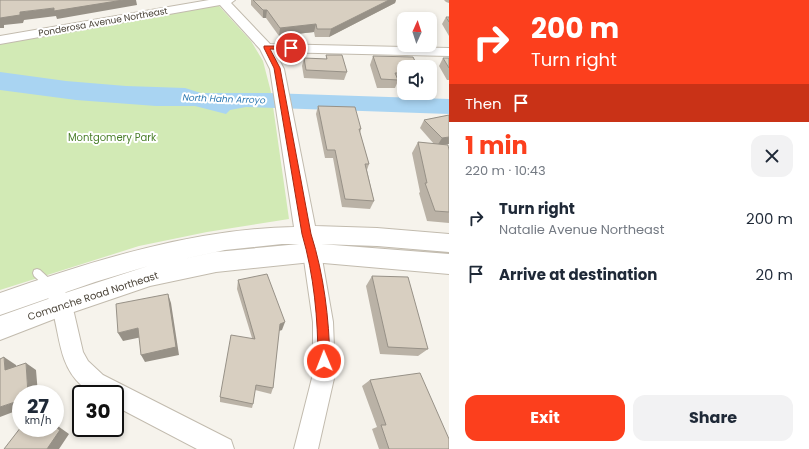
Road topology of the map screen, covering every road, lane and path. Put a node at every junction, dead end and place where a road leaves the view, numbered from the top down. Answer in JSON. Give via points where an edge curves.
{"nodes":[{"id":1,"x":226,"y":1,"type":"edge"},
{"id":2,"x":0,"y":40,"type":"edge"},
{"id":3,"x":266,"y":48,"type":"junction"},
{"id":4,"x":449,"y":52,"type":"edge"},
{"id":5,"x":449,"y":242,"type":"edge"},
{"id":6,"x":309,"y":244,"type":"junction"},
{"id":7,"x":449,"y":264,"type":"edge"},
{"id":8,"x":50,"y":288,"type":"junction"},
{"id":9,"x":0,"y":304,"type":"edge"},
{"id":10,"x":0,"y":328,"type":"edge"},
{"id":11,"x":222,"y":449,"type":"edge"},
{"id":12,"x":306,"y":449,"type":"edge"}],
"edges":[{"from":1,"to":2,"type":"street","name":"Ponderosa Avenue Northeast"},
{"from":1,"to":3,"type":"street"},
{"from":3,"to":4,"type":"street"},
{"from":3,"to":6,"type":"street","via":[[277,68]]},
{"from":5,"to":6,"type":"street","name":"Comanche Road Northeast","via":[[343,234]]},
{"from":6,"to":7,"type":"street","name":"Comanche Road Northeast"},
{"from":6,"to":8,"type":"street","name":"Comanche Road Northeast","via":[[269,256],[216,262],[150,276]]},
{"from":6,"to":12,"type":"street","via":[[323,322],[324,374]]},
{"from":8,"to":9,"type":"street","name":"Comanche Road Northeast"},
{"from":8,"to":10,"type":"street","name":"Comanche Road Northeast"},
{"from":8,"to":11,"type":"street","via":[[79,367],[95,383]]}]}
